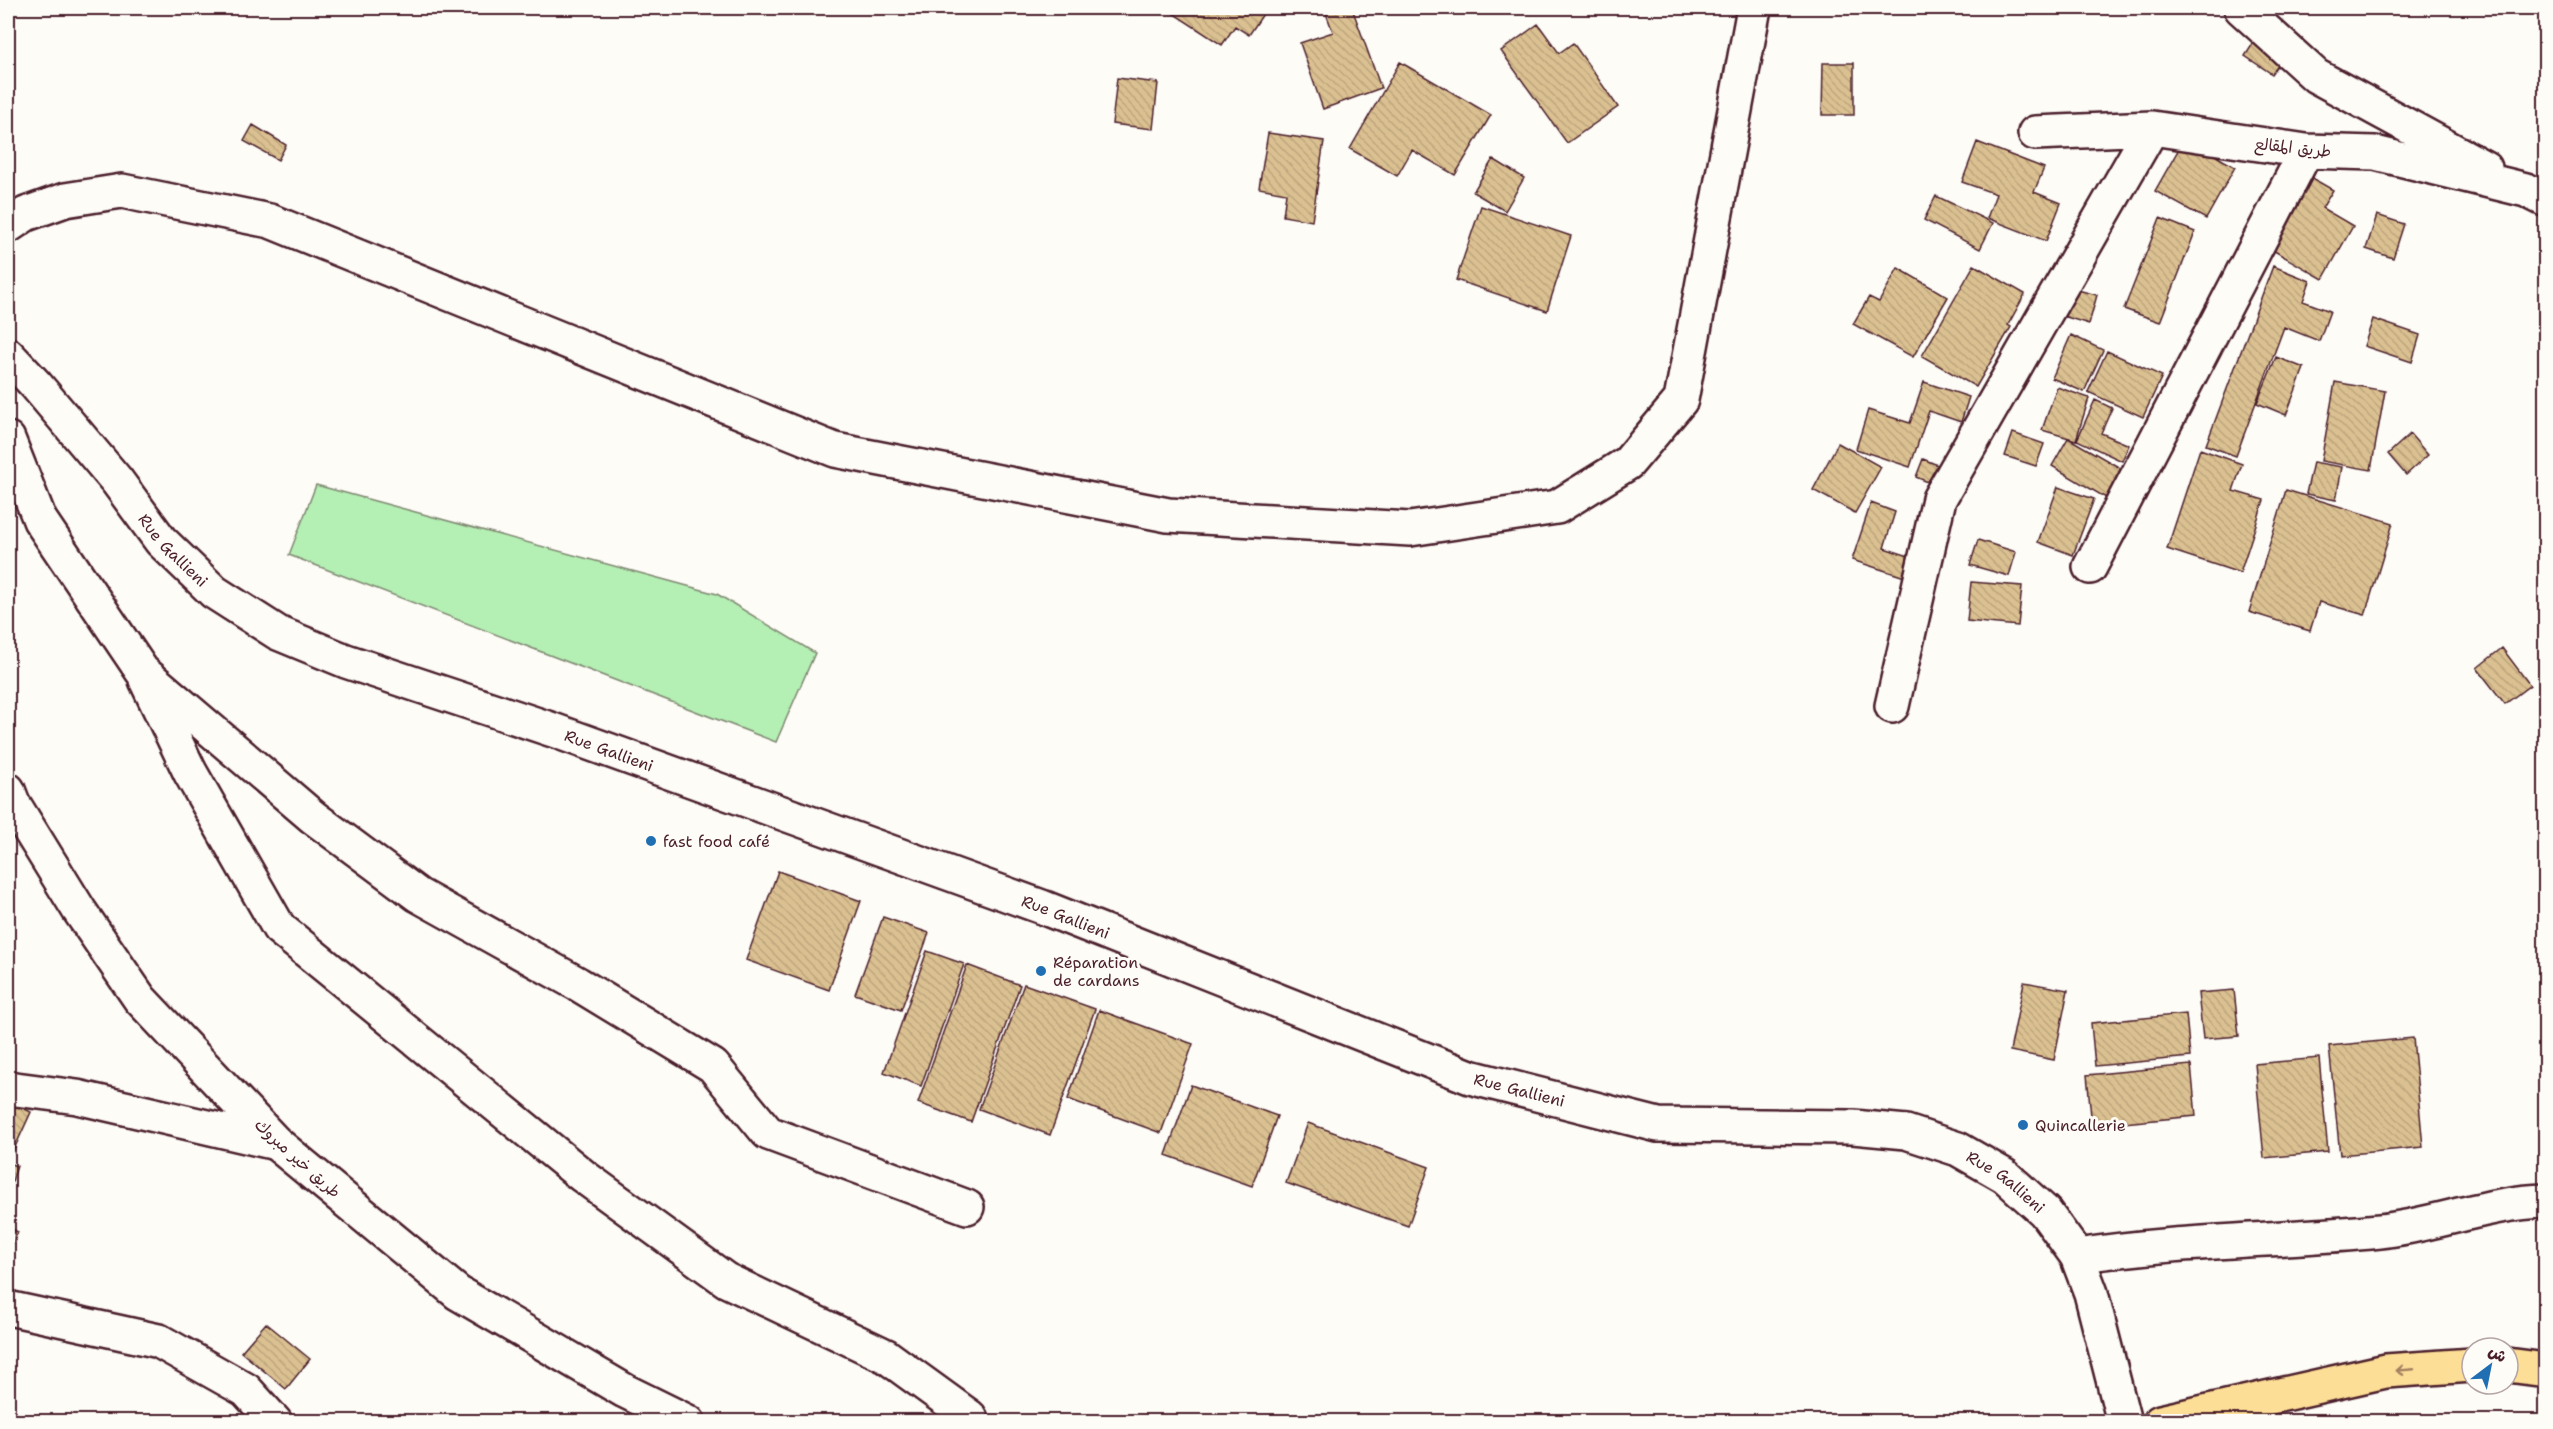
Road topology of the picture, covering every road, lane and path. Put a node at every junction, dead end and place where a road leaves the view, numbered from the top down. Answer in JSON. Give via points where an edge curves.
{"nodes":[{"id":1,"x":1754,"y":8,"type":"edge"},
{"id":2,"x":2241,"y":8,"type":"edge"},
{"id":3,"x":2152,"y":128,"type":"junction"},
{"id":4,"x":2035,"y":133,"type":"dead end"},
{"id":5,"x":2306,"y":151,"type":"junction"},
{"id":6,"x":2536,"y":195,"type":"edge"},
{"id":7,"x":8,"y":226,"type":"edge"},
{"id":8,"x":8,"y":355,"type":"edge"},
{"id":9,"x":8,"y":439,"type":"edge"},
{"id":10,"x":2090,"y":567,"type":"dead end"},
{"id":11,"x":141,"y":671,"type":"junction"},
{"id":12,"x":1892,"y":706,"type":"dead end"},
{"id":13,"x":8,"y":790,"type":"edge"},
{"id":14,"x":8,"y":1088,"type":"edge"},
{"id":15,"x":276,"y":1143,"type":"junction"},
{"id":16,"x":2546,"y":1201,"type":"edge"},
{"id":17,"x":967,"y":1207,"type":"dead end"},
{"id":18,"x":2077,"y":1256,"type":"junction"},
{"id":19,"x":8,"y":1308,"type":"edge"},
{"id":20,"x":2460,"y":1366,"type":"edge"},
{"id":21,"x":2520,"y":1367,"type":"edge"},
{"id":22,"x":2546,"y":1370,"type":"edge"},
{"id":23,"x":275,"y":1422,"type":"edge"},
{"id":24,"x":688,"y":1422,"type":"edge"},
{"id":25,"x":972,"y":1422,"type":"edge"},
{"id":26,"x":2124,"y":1422,"type":"edge"},
{"id":27,"x":2160,"y":1422,"type":"edge"}],
"edges":[{"from":1,"to":7,"type":"street","via":[[1681,400],[1628,463],[1557,507],[1410,529],[1168,515],[835,450],[270,221],[122,191],[65,200],[26,214]]},
{"from":2,"to":6,"type":"street","via":[[2316,76]]},
{"from":3,"to":4,"type":"street","name":"طريق المقالع"},
{"from":3,"to":5,"type":"street","name":"طريق المقالع"},
{"from":3,"to":12,"type":"street","via":[[1939,499]]},
{"from":5,"to":6,"type":"street","name":"طريق المقالع","via":[[2375,153]]},
{"from":5,"to":10,"type":"street"},
{"from":8,"to":18,"type":"street","name":"Rue Gallieni","via":[[117,481],[161,541],[214,592],[278,633],[346,661],[564,734],[1042,907],[1470,1077],[1658,1125],[1853,1127],[1906,1132],[1958,1149],[2005,1176],[2045,1212]]},
{"from":9,"to":11,"type":"street","via":[[40,520]]},
{"from":11,"to":17,"type":"street","via":[[313,817],[418,895],[578,984],[713,1066],[768,1133]]},
{"from":11,"to":25,"type":"street","via":[[190,772],[279,928],[583,1176],[726,1280],[886,1356]]},
{"from":13,"to":15,"type":"street","name":"طريق خير مبروك","via":[[79,910],[140,999]]},
{"from":14,"to":15,"type":"street","via":[[77,1096]]},
{"from":15,"to":24,"type":"street","name":"طريق خير مبروك","via":[[458,1293],[625,1391]]},
{"from":16,"to":18,"type":"street","via":[[2519,1202],[2383,1231],[2124,1249]]},
{"from":18,"to":26,"type":"street","name":"Rue Gallieni","via":[[2091,1293]]},
{"from":19,"to":23,"type":"street","via":[[159,1341],[246,1390]]},
{"from":20,"to":27,"type":"highway","one_way":true,"via":[[2386,1371]]},
{"from":21,"to":22,"type":"highway"}]}
